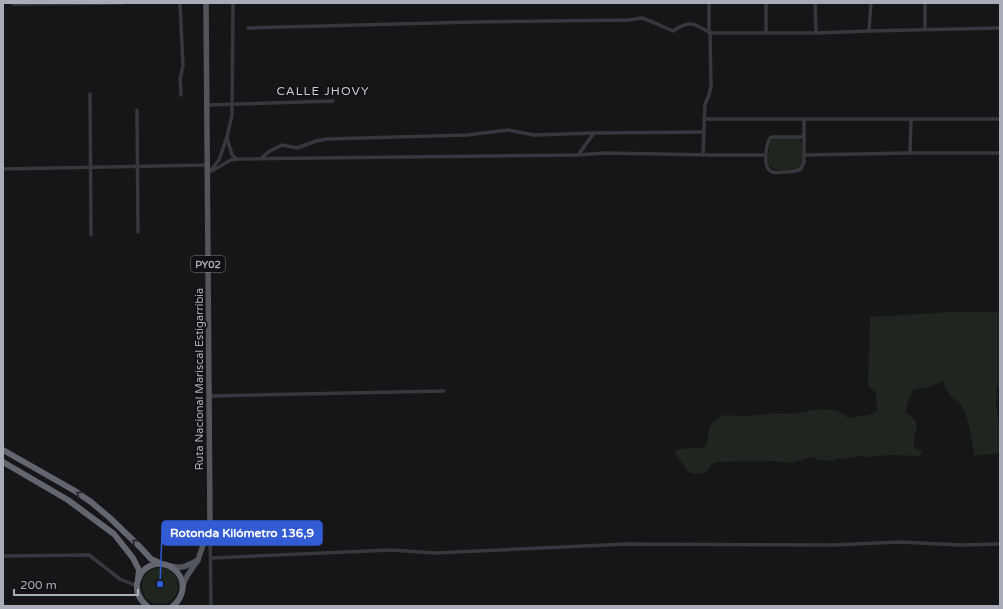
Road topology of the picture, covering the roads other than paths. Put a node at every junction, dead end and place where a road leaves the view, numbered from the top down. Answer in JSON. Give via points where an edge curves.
{"nodes":[{"id":1,"x":122,"y":3,"type":"edge"},
{"id":2,"x":180,"y":3,"type":"edge"},
{"id":3,"x":206,"y":3,"type":"edge"},
{"id":4,"x":232,"y":3,"type":"edge"},
{"id":5,"x":709,"y":3,"type":"edge"},
{"id":6,"x":766,"y":3,"type":"edge"},
{"id":7,"x":815,"y":3,"type":"edge"},
{"id":8,"x":871,"y":3,"type":"edge"},
{"id":9,"x":925,"y":3,"type":"edge"},
{"id":10,"x":13,"y":4,"type":"dead end"},
{"id":11,"x":248,"y":28,"type":"dead end"},
{"id":12,"x":1000,"y":28,"type":"edge"},
{"id":13,"x":925,"y":30,"type":"junction"},
{"id":14,"x":869,"y":31,"type":"junction"},
{"id":15,"x":710,"y":33,"type":"junction"},
{"id":16,"x":766,"y":33,"type":"junction"},
{"id":17,"x":816,"y":33,"type":"junction"},
{"id":18,"x":90,"y":94,"type":"dead end"},
{"id":19,"x":181,"y":95,"type":"dead end"},
{"id":20,"x":333,"y":101,"type":"dead end"},
{"id":21,"x":232,"y":104,"type":"junction"},
{"id":22,"x":207,"y":105,"type":"junction"},
{"id":23,"x":137,"y":110,"type":"dead end"},
{"id":24,"x":704,"y":119,"type":"junction"},
{"id":25,"x":804,"y":119,"type":"junction"},
{"id":26,"x":911,"y":119,"type":"junction"},
{"id":27,"x":1000,"y":119,"type":"edge"},
{"id":28,"x":704,"y":132,"type":"junction"},
{"id":29,"x":594,"y":133,"type":"junction"},
{"id":30,"x":227,"y":137,"type":"junction"},
{"id":31,"x":804,"y":138,"type":"junction"},
{"id":32,"x":910,"y":153,"type":"junction"},
{"id":33,"x":1000,"y":153,"type":"edge"},
{"id":34,"x":578,"y":154,"type":"junction"},
{"id":35,"x":703,"y":155,"type":"junction"},
{"id":36,"x":765,"y":155,"type":"junction"},
{"id":37,"x":804,"y":155,"type":"junction"},
{"id":38,"x":261,"y":158,"type":"junction"},
{"id":39,"x":237,"y":159,"type":"junction"},
{"id":40,"x":208,"y":165,"type":"junction"},
{"id":41,"x":138,"y":167,"type":"junction"},
{"id":42,"x":90,"y":168,"type":"junction"},
{"id":43,"x":3,"y":169,"type":"edge"},
{"id":44,"x":208,"y":173,"type":"junction"},
{"id":45,"x":138,"y":232,"type":"dead end"},
{"id":46,"x":91,"y":235,"type":"dead end"},
{"id":47,"x":444,"y":390,"type":"dead end"},
{"id":48,"x":210,"y":396,"type":"junction"},
{"id":49,"x":3,"y":450,"type":"edge"},
{"id":50,"x":3,"y":462,"type":"edge"},
{"id":51,"x":210,"y":524,"type":"junction"},
{"id":52,"x":1000,"y":544,"type":"edge"},
{"id":53,"x":3,"y":556,"type":"edge"},
{"id":54,"x":211,"y":558,"type":"junction"},
{"id":55,"x":198,"y":560,"type":"junction"},
{"id":56,"x":162,"y":564,"type":"junction"},
{"id":57,"x":170,"y":566,"type":"junction"},
{"id":58,"x":138,"y":579,"type":"junction"},
{"id":59,"x":183,"y":585,"type":"junction"},
{"id":60,"x":137,"y":586,"type":"junction"},
{"id":61,"x":179,"y":603,"type":"edge"},
{"id":62,"x":147,"y":606,"type":"edge"},
{"id":63,"x":173,"y":606,"type":"edge"},
{"id":64,"x":211,"y":606,"type":"edge"}],
"edges":[{"from":1,"to":10,"type":"street"},
{"from":2,"to":19,"type":"street","via":[[183,66],[180,80]]},
{"from":3,"to":22,"type":"main road","name":"Ruta Nacional Mariscal Estigarribia","number":"PY02"},
{"from":4,"to":21,"type":"street"},
{"from":5,"to":15,"type":"street"},
{"from":6,"to":16,"type":"street"},
{"from":7,"to":17,"type":"street"},
{"from":8,"to":14,"type":"street"},
{"from":9,"to":13,"type":"street"},
{"from":11,"to":15,"type":"street","via":[[642,18],[673,31],[689,23]]},
{"from":12,"to":13,"type":"street"},
{"from":13,"to":14,"type":"street"},
{"from":14,"to":17,"type":"street"},
{"from":15,"to":16,"type":"street"},
{"from":15,"to":24,"type":"street","via":[[711,86],[705,104]]},
{"from":16,"to":17,"type":"street"},
{"from":18,"to":42,"type":"street"},
{"from":20,"to":21,"type":"street"},
{"from":21,"to":22,"type":"street"},
{"from":21,"to":30,"type":"street"},
{"from":22,"to":40,"type":"main road","name":"Ruta Nacional Mariscal Estigarribia","number":"PY02"},
{"from":23,"to":41,"type":"street"},
{"from":24,"to":25,"type":"street"},
{"from":24,"to":28,"type":"street"},
{"from":25,"to":26,"type":"street"},
{"from":25,"to":31,"type":"street"},
{"from":26,"to":27,"type":"street"},
{"from":26,"to":32,"type":"street"},
{"from":28,"to":29,"type":"street"},
{"from":28,"to":35,"type":"street"},
{"from":29,"to":34,"type":"street"},
{"from":29,"to":38,"type":"street","via":[[534,135],[508,130],[467,135],[327,139],[297,148],[282,145]]},
{"from":30,"to":39,"type":"street","via":[[229,149]]},
{"from":30,"to":44,"type":"street","via":[[219,160]]},
{"from":31,"to":36,"type":"street","via":[[772,137]]},
{"from":31,"to":37,"type":"street"},
{"from":32,"to":33,"type":"street"},
{"from":32,"to":37,"type":"street"},
{"from":34,"to":35,"type":"street"},
{"from":34,"to":38,"type":"street"},
{"from":35,"to":36,"type":"street"},
{"from":36,"to":37,"type":"street","via":[[769,169],[773,172],[801,170]]},
{"from":38,"to":39,"type":"street"},
{"from":39,"to":44,"type":"street"},
{"from":40,"to":41,"type":"street"},
{"from":40,"to":44,"type":"main road","name":"Ruta Nacional Mariscal Estigarribia","number":"PY02"},
{"from":41,"to":42,"type":"street"},
{"from":41,"to":45,"type":"street"},
{"from":42,"to":43,"type":"street"},
{"from":42,"to":46,"type":"street"},
{"from":44,"to":48,"type":"main road","name":"Ruta Nacional Mariscal Estigarribia","number":"PY02"},
{"from":47,"to":48,"type":"street"},
{"from":48,"to":51,"type":"main road","name":"Ruta Nacional Mariscal Estigarribia","number":"PY02"},
{"from":56,"to":49,"type":"highway","one_way":true,"via":[[151,559],[91,502]]},
{"from":50,"to":58,"type":"highway","via":[[68,500],[114,534],[133,558],[139,570]]},
{"from":51,"to":54,"type":"street"},
{"from":51,"to":55,"type":"main road","name":"Ruta Nacional Mariscal Estigarribia","number":"PY02"},
{"from":52,"to":54,"type":"street","via":[[628,544],[435,553],[391,550]]},
{"from":53,"to":60,"type":"street","via":[[89,555],[120,579]]},
{"from":54,"to":64,"type":"street"},
{"from":55,"to":57,"type":"main road","via":[[188,566]]},
{"from":55,"to":59,"type":"main road","name":"Ruta Nacional Mariscal Estigarribia","number":"PY02"},
{"from":56,"to":57,"type":"highway"},
{"from":56,"to":58,"type":"highway","via":[[148,568]]},
{"from":57,"to":59,"type":"highway","via":[[181,577]]},
{"from":58,"to":60,"type":"highway"},
{"from":59,"to":61,"type":"highway","number":"PY02"},
{"from":60,"to":62,"type":"highway","via":[[141,600]]},
{"from":61,"to":63,"type":"highway","number":"PY02"}]}
